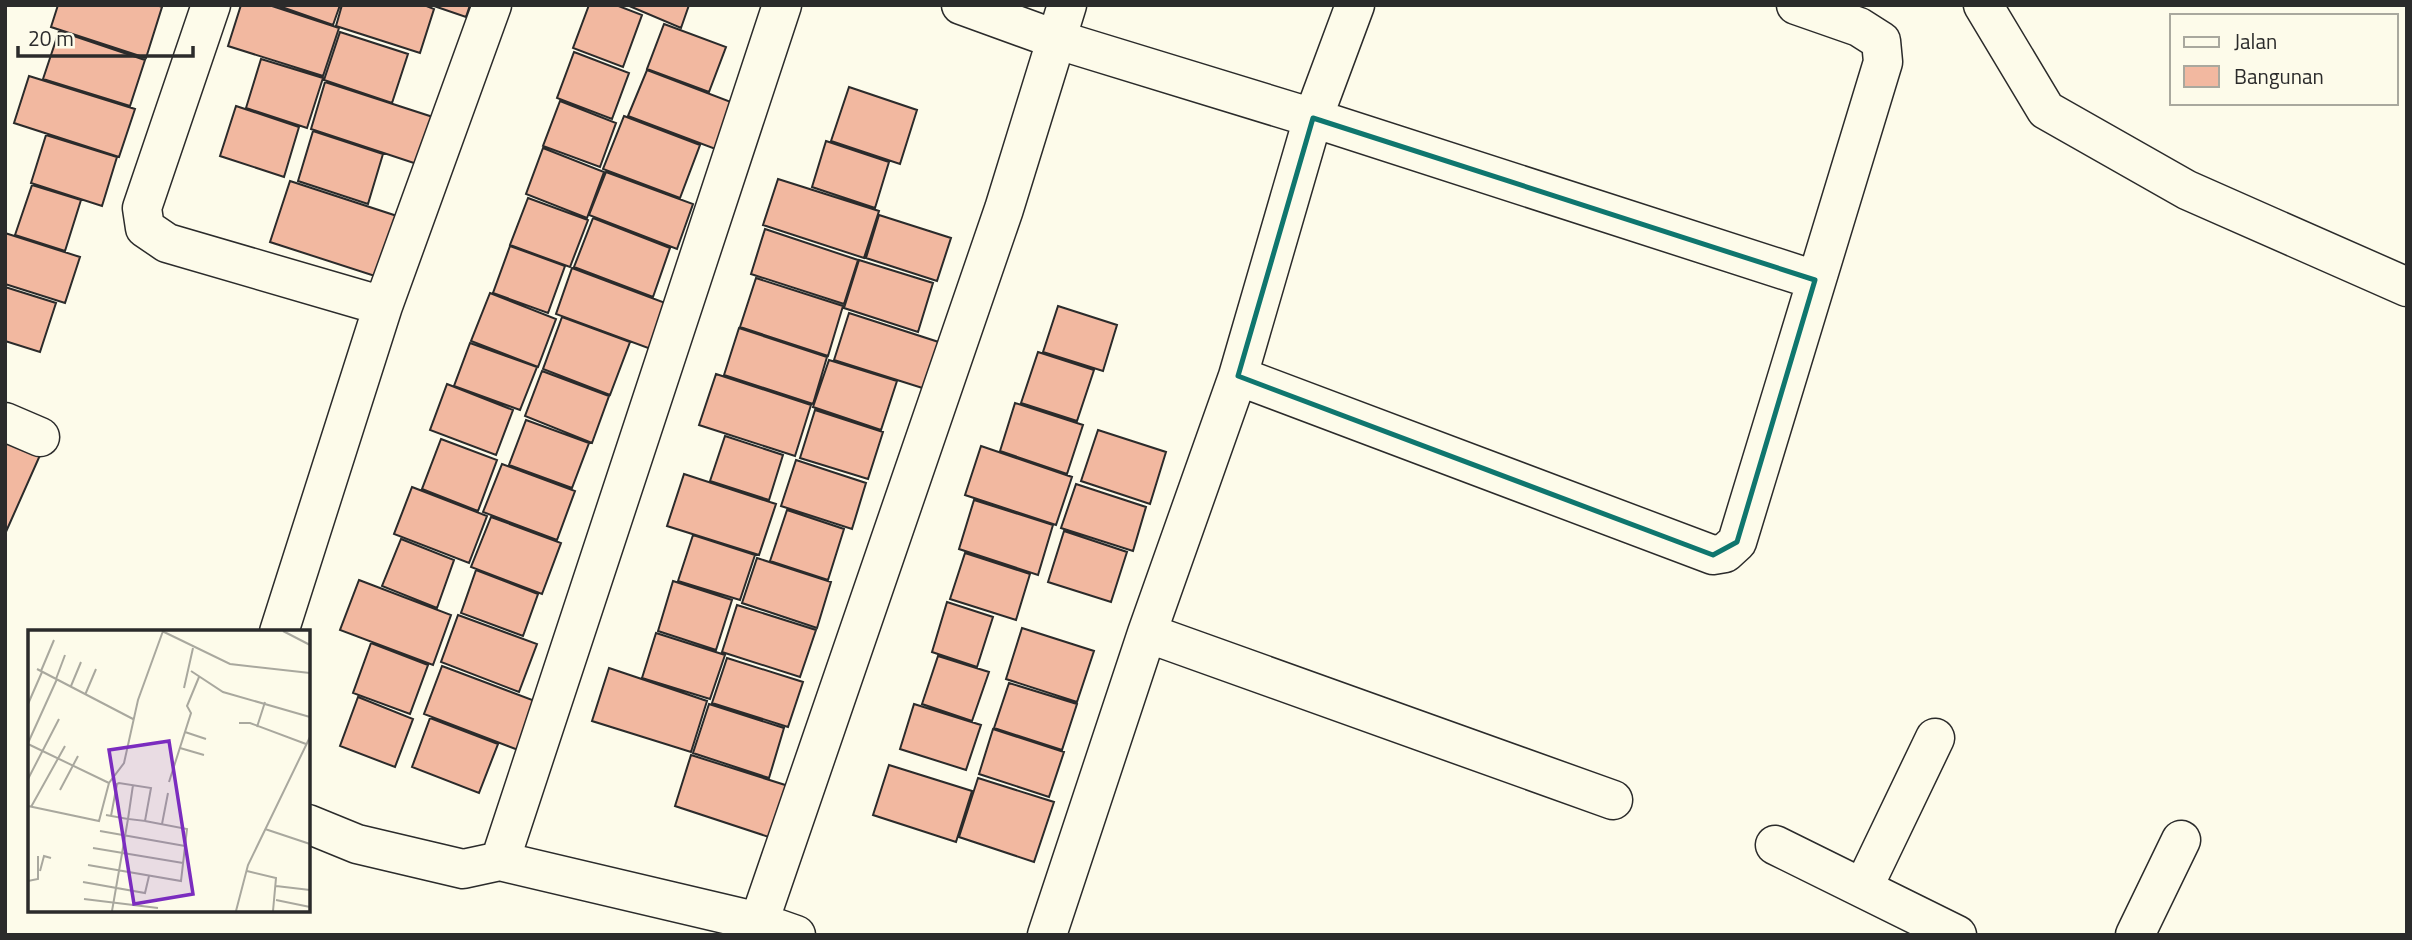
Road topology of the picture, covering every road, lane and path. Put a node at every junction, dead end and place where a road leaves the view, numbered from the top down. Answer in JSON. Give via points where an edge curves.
{"nodes":[{"id":1,"x":211,"y":5,"type":"edge"},
{"id":2,"x":492,"y":5,"type":"edge"},
{"id":3,"x":782,"y":5,"type":"edge"},
{"id":4,"x":961,"y":5,"type":"edge"},
{"id":5,"x":1355,"y":5,"type":"edge"},
{"id":6,"x":1796,"y":5,"type":"edge"},
{"id":7,"x":1983,"y":5,"type":"edge"},
{"id":8,"x":1061,"y":22,"type":"edge"},
{"id":9,"x":1313,"y":118,"type":"junction"},
{"id":10,"x":1815,"y":280,"type":"junction"},
{"id":11,"x":2407,"y":287,"type":"edge"},
{"id":12,"x":383,"y":306,"type":"junction"},
{"id":13,"x":1238,"y":376,"type":"junction"},
{"id":14,"x":5,"y":422,"type":"edge"},
{"id":15,"x":40,"y":437,"type":"dead end"},
{"id":16,"x":280,"y":630,"type":"edge"},
{"id":17,"x":1147,"y":633,"type":"junction"},
{"id":18,"x":1935,"y":738,"type":"dead end"},
{"id":19,"x":1614,"y":800,"type":"dead end"},
{"id":20,"x":310,"y":825,"type":"edge"},
{"id":21,"x":2181,"y":840,"type":"dead end"},
{"id":22,"x":1775,"y":845,"type":"dead end"},
{"id":23,"x":500,"y":861,"type":"junction"},
{"id":24,"x":1863,"y":888,"type":"junction"},
{"id":25,"x":759,"y":922,"type":"junction"},
{"id":26,"x":796,"y":935,"type":"edge"},
{"id":27,"x":1047,"y":935,"type":"edge"},
{"id":28,"x":1957,"y":935,"type":"edge"},
{"id":29,"x":2135,"y":935,"type":"edge"}],
"edges":[{"from":1,"to":12,"type":"street","via":[[142,208],[145,228],[167,243]]},
{"from":2,"to":12,"type":"street"},
{"from":3,"to":23,"type":"street"},
{"from":4,"to":8,"type":"street"},
{"from":5,"to":9,"type":"street"},
{"from":6,"to":10,"type":"street","via":[[1859,27],[1881,41],[1883,62]]},
{"from":7,"to":11,"type":"street","via":[[2046,110],[2187,190]]},
{"from":8,"to":9,"type":"street"},
{"from":8,"to":25,"type":"street","via":[[1004,209]]},
{"from":9,"to":10,"type":"street"},
{"from":9,"to":13,"type":"street"},
{"from":10,"to":13,"type":"street","via":[[1737,542],[1725,553],[1713,555]]},
{"from":12,"to":16,"type":"street"},
{"from":13,"to":17,"type":"street"},
{"from":14,"to":15,"type":"street"},
{"from":17,"to":19,"type":"street"},
{"from":17,"to":27,"type":"street"},
{"from":18,"to":24,"type":"street"},
{"from":20,"to":23,"type":"street","via":[[357,844],[463,869]]},
{"from":21,"to":29,"type":"street"},
{"from":22,"to":24,"type":"street"},
{"from":23,"to":25,"type":"street"},
{"from":24,"to":28,"type":"street"},
{"from":25,"to":26,"type":"street"}]}
